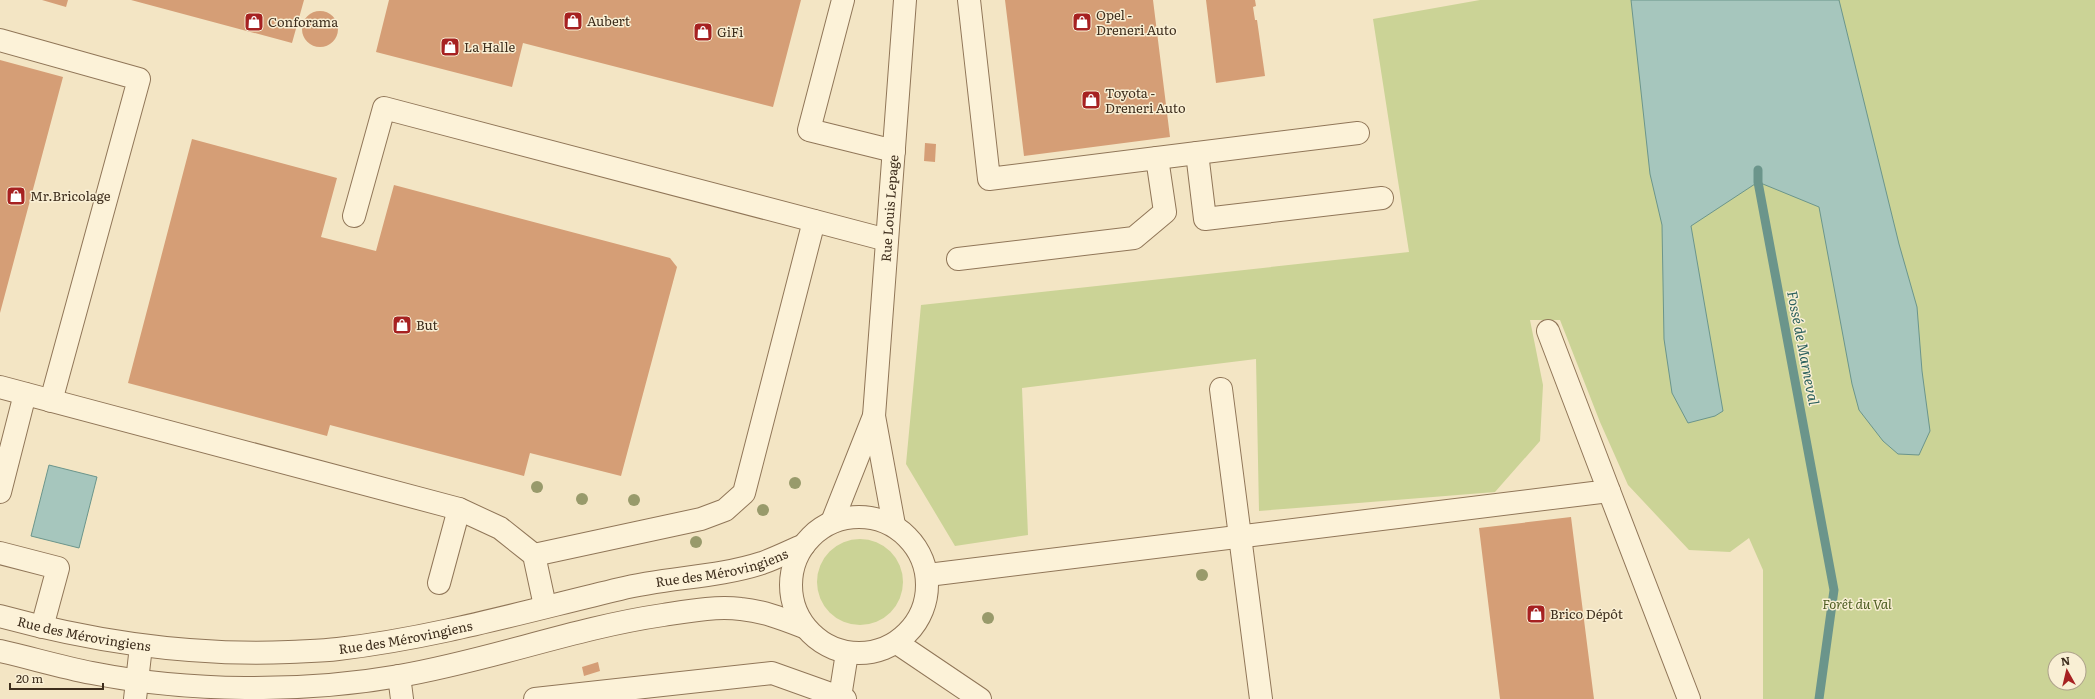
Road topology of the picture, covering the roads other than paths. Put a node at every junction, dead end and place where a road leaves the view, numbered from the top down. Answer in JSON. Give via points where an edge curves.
{"nodes":[{"id":1,"x":843,"y":0,"type":"edge"},
{"id":2,"x":906,"y":0,"type":"edge"},
{"id":3,"x":969,"y":0,"type":"edge"},
{"id":4,"x":0,"y":40,"type":"edge"},
{"id":5,"x":1358,"y":133,"type":"dead end"},
{"id":6,"x":894,"y":151,"type":"junction"},
{"id":7,"x":1197,"y":153,"type":"junction"},
{"id":8,"x":1157,"y":158,"type":"junction"},
{"id":9,"x":1382,"y":198,"type":"dead end"},
{"id":10,"x":354,"y":216,"type":"dead end"},
{"id":11,"x":814,"y":221,"type":"junction"},
{"id":12,"x":887,"y":240,"type":"junction"},
{"id":13,"x":958,"y":259,"type":"dead end"},
{"id":14,"x":1548,"y":331,"type":"dead end"},
{"id":15,"x":0,"y":387,"type":"edge"},
{"id":16,"x":1221,"y":389,"type":"dead end"},
{"id":17,"x":25,"y":394,"type":"junction"},
{"id":18,"x":51,"y":401,"type":"junction"},
{"id":19,"x":874,"y":416,"type":"junction"},
{"id":20,"x":1609,"y":491,"type":"junction"},
{"id":21,"x":0,"y":492,"type":"edge"},
{"id":22,"x":459,"y":509,"type":"junction"},
{"id":23,"x":832,"y":522,"type":"junction"},
{"id":24,"x":894,"y":526,"type":"junction"},
{"id":25,"x":1241,"y":536,"type":"junction"},
{"id":26,"x":804,"y":545,"type":"junction"},
{"id":27,"x":0,"y":553,"type":"edge"},
{"id":28,"x":534,"y":554,"type":"junction"},
{"id":29,"x":928,"y":575,"type":"junction"},
{"id":30,"x":439,"y":583,"type":"dead end"},
{"id":31,"x":545,"y":606,"type":"junction"},
{"id":32,"x":0,"y":616,"type":"edge"},
{"id":33,"x":42,"y":627,"type":"junction"},
{"id":34,"x":804,"y":627,"type":"junction"},
{"id":35,"x":897,"y":643,"type":"junction"},
{"id":36,"x":141,"y":646,"type":"junction"},
{"id":37,"x":0,"y":651,"type":"edge"},
{"id":38,"x":847,"y":653,"type":"junction"},
{"id":39,"x":399,"y":676,"type":"junction"},
{"id":40,"x":137,"y":689,"type":"edge"},
{"id":41,"x":843,"y":698,"type":"edge"},
{"id":42,"x":402,"y":699,"type":"edge"},
{"id":43,"x":535,"y":699,"type":"edge"},
{"id":44,"x":980,"y":699,"type":"edge"},
{"id":45,"x":1261,"y":699,"type":"edge"},
{"id":46,"x":1689,"y":699,"type":"edge"}],
"edges":[{"from":1,"to":6,"type":"street","via":[[809,130]]},
{"from":2,"to":6,"type":"street","name":"Rue Louis Lepage"},
{"from":3,"to":8,"type":"street","via":[[990,180]]},
{"from":4,"to":18,"type":"street","via":[[138,79]]},
{"from":5,"to":7,"type":"street"},
{"from":6,"to":12,"type":"street","name":"Rue Louis Lepage"},
{"from":7,"to":8,"type":"street"},
{"from":7,"to":9,"type":"street","via":[[1205,219]]},
{"from":8,"to":13,"type":"street","via":[[1165,212],[1134,238]]},
{"from":10,"to":11,"type":"street","via":[[384,108]]},
{"from":11,"to":12,"type":"street"},
{"from":11,"to":28,"type":"street","via":[[744,493],[725,510],[701,519]]},
{"from":12,"to":19,"type":"street","name":"Rue Louis Lepage"},
{"from":14,"to":20,"type":"street"},
{"from":15,"to":17,"type":"street"},
{"from":16,"to":25,"type":"street"},
{"from":17,"to":18,"type":"street"},
{"from":17,"to":21,"type":"street"},
{"from":18,"to":22,"type":"street"},
{"from":19,"to":23,"type":"street","name":"Rue Louis Lepage"},
{"from":19,"to":24,"type":"street","name":"Rue Louis Lepage"},
{"from":20,"to":25,"type":"street"},
{"from":20,"to":46,"type":"street"},
{"from":22,"to":28,"type":"street","via":[[500,528]]},
{"from":22,"to":30,"type":"street"},
{"from":23,"to":24,"type":"street","via":[[863,517],[879,519]]},
{"from":23,"to":26,"type":"street","via":[[816,532]]},
{"from":24,"to":29,"type":"street","via":[[910,538],[921,555]]},
{"from":25,"to":29,"type":"street"},
{"from":25,"to":45,"type":"street"},
{"from":26,"to":31,"type":"street","name":"Rue des Mérovingiens","via":[[762,563],[735,570],[625,587]]},
{"from":26,"to":34,"type":"street","via":[[794,565],[790,586],[794,607]]},
{"from":27,"to":33,"type":"street","via":[[58,568]]},
{"from":28,"to":31,"type":"street"},
{"from":29,"to":35,"type":"street","via":[[928,595],[922,614],[912,630]]},
{"from":31,"to":36,"type":"street","name":"Rue des Mérovingiens","via":[[398,641],[336,649],[248,654],[193,652]]},
{"from":32,"to":33,"type":"street","name":"Rue des Mérovingiens"},
{"from":33,"to":36,"type":"street","name":"Rue des Mérovingiens"},
{"from":34,"to":38,"type":"street","via":[[830,648]]},
{"from":34,"to":39,"type":"street","via":[[768,613],[710,608],[632,620]]},
{"from":35,"to":38,"type":"street","via":[[881,651]]},
{"from":35,"to":44,"type":"street"},
{"from":36,"to":40,"type":"street"},
{"from":37,"to":40,"type":"street","via":[[92,673]]},
{"from":38,"to":41,"type":"street"},
{"from":39,"to":40,"type":"street","via":[[339,684]]},
{"from":39,"to":42,"type":"street"},
{"from":41,"to":43,"type":"street","via":[[772,673]]}]}
